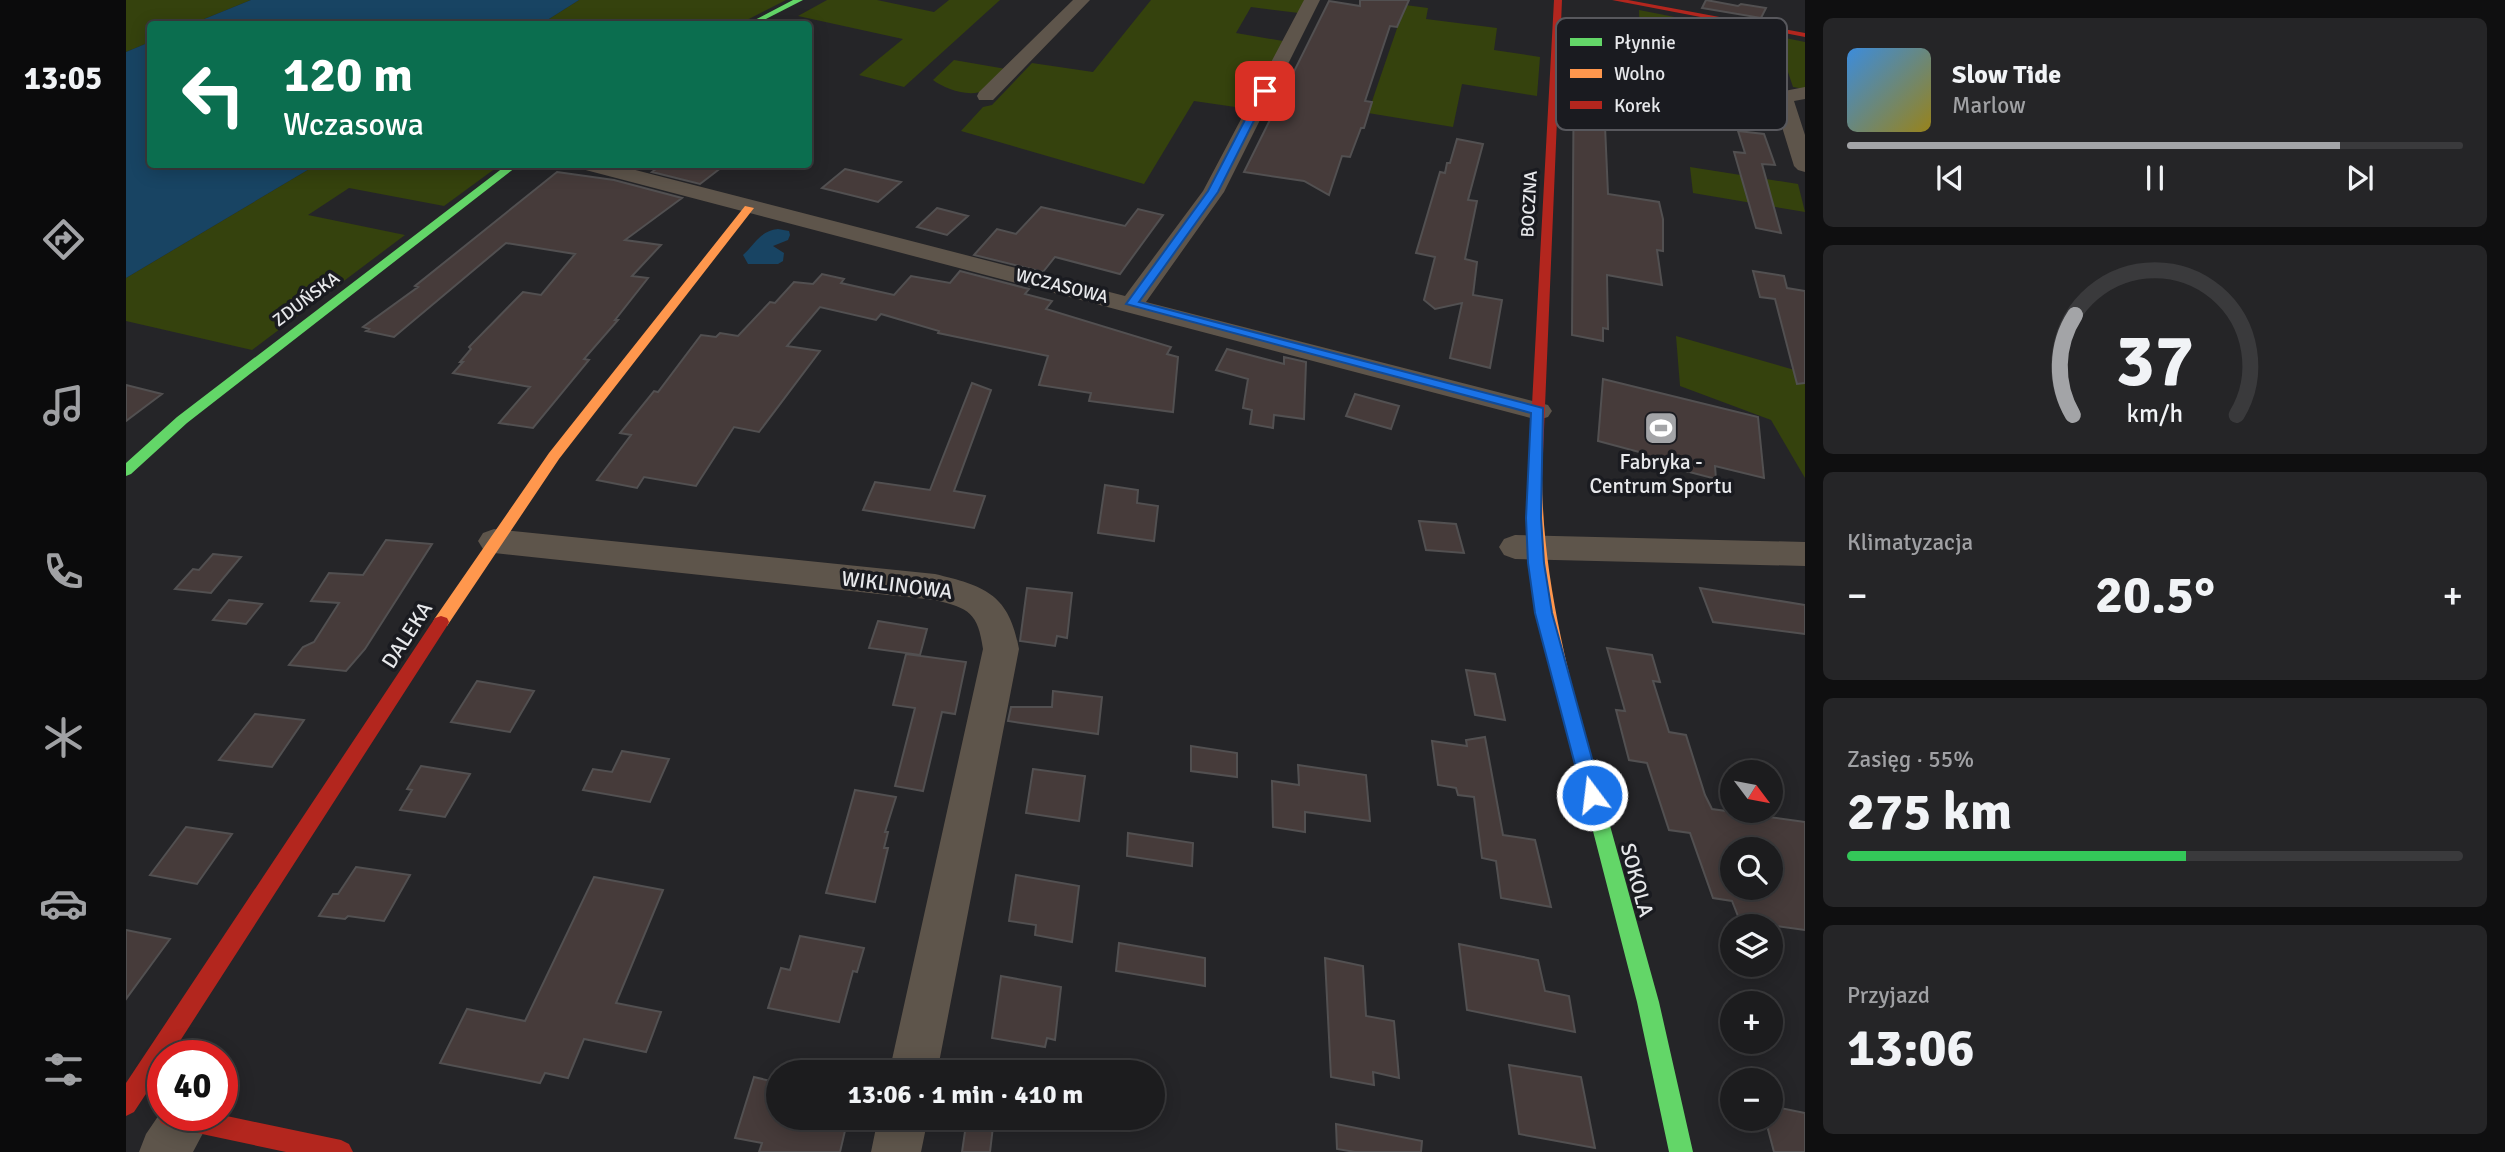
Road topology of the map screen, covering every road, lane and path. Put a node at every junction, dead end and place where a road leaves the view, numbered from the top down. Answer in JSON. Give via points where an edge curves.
{"nodes":[{"id":1,"x":799,"y":0,"type":"edge"},
{"id":2,"x":1082,"y":0,"type":"edge"},
{"id":3,"x":1312,"y":0,"type":"edge"},
{"id":4,"x":1558,"y":0,"type":"edge"},
{"id":5,"x":1616,"y":0,"type":"edge"},
{"id":6,"x":1557,"y":18,"type":"edge"},
{"id":7,"x":1713,"y":18,"type":"edge"},
{"id":8,"x":757,"y":21,"type":"edge"},
{"id":9,"x":1787,"y":32,"type":"edge"},
{"id":10,"x":1805,"y":35,"type":"edge"},
{"id":11,"x":1556,"y":41,"type":"edge"},
{"id":12,"x":1805,"y":93,"type":"edge"},
{"id":13,"x":986,"y":96,"type":"dead end"},
{"id":14,"x":1787,"y":96,"type":"edge"},
{"id":15,"x":1787,"y":110,"type":"edge"},
{"id":16,"x":1805,"y":166,"type":"edge"},
{"id":17,"x":510,"y":168,"type":"edge"},
{"id":18,"x":600,"y":168,"type":"edge"},
{"id":19,"x":749,"y":208,"type":"junction"},
{"id":20,"x":1132,"y":304,"type":"junction"},
{"id":21,"x":1538,"y":411,"type":"junction"},
{"id":22,"x":126,"y":471,"type":"edge"},
{"id":23,"x":494,"y":541,"type":"junction"},
{"id":24,"x":1525,"y":547,"type":"junction"},
{"id":25,"x":1805,"y":554,"type":"edge"},
{"id":26,"x":198,"y":1040,"type":"edge"},
{"id":27,"x":916,"y":1060,"type":"edge"},
{"id":28,"x":901,"y":1130,"type":"edge"},
{"id":29,"x":231,"y":1131,"type":"edge"},
{"id":30,"x":341,"y":1152,"type":"edge"},
{"id":31,"x":896,"y":1152,"type":"edge"},
{"id":32,"x":1681,"y":1152,"type":"edge"}],
"edges":[{"from":1,"to":8,"type":"street"},
{"from":2,"to":13,"type":"street"},
{"from":3,"to":20,"type":"street","via":[[1213,192]]},
{"from":4,"to":6,"type":"street","name":"BOCZNA"},
{"from":5,"to":7,"type":"street"},
{"from":9,"to":10,"type":"street"},
{"from":11,"to":21,"type":"street","name":"BOCZNA"},
{"from":12,"to":14,"type":"street"},
{"from":15,"to":16,"type":"street"},
{"from":17,"to":22,"type":"street","name":"ZDUŃSKA","via":[[182,420]]},
{"from":18,"to":19,"type":"street","name":"WCZASOWA"},
{"from":19,"to":20,"type":"street","name":"WCZASOWA"},
{"from":19,"to":23,"type":"street","name":"DALEKA","via":[[554,456]]},
{"from":20,"to":21,"type":"street","name":"WCZASOWA"},
{"from":21,"to":24,"type":"street","name":"SOKOLA","via":[[1533,518]]},
{"from":23,"to":26,"type":"street","name":"DALEKA"},
{"from":23,"to":27,"type":"street","name":"WIKLINOWA","via":[[935,587],[984,604],[998,624],[1001,649]]},
{"from":24,"to":25,"type":"street"},
{"from":24,"to":32,"type":"street","name":"SOKOLA","via":[[1648,1002]]},
{"from":28,"to":31,"type":"street"},
{"from":29,"to":30,"type":"street"}]}
